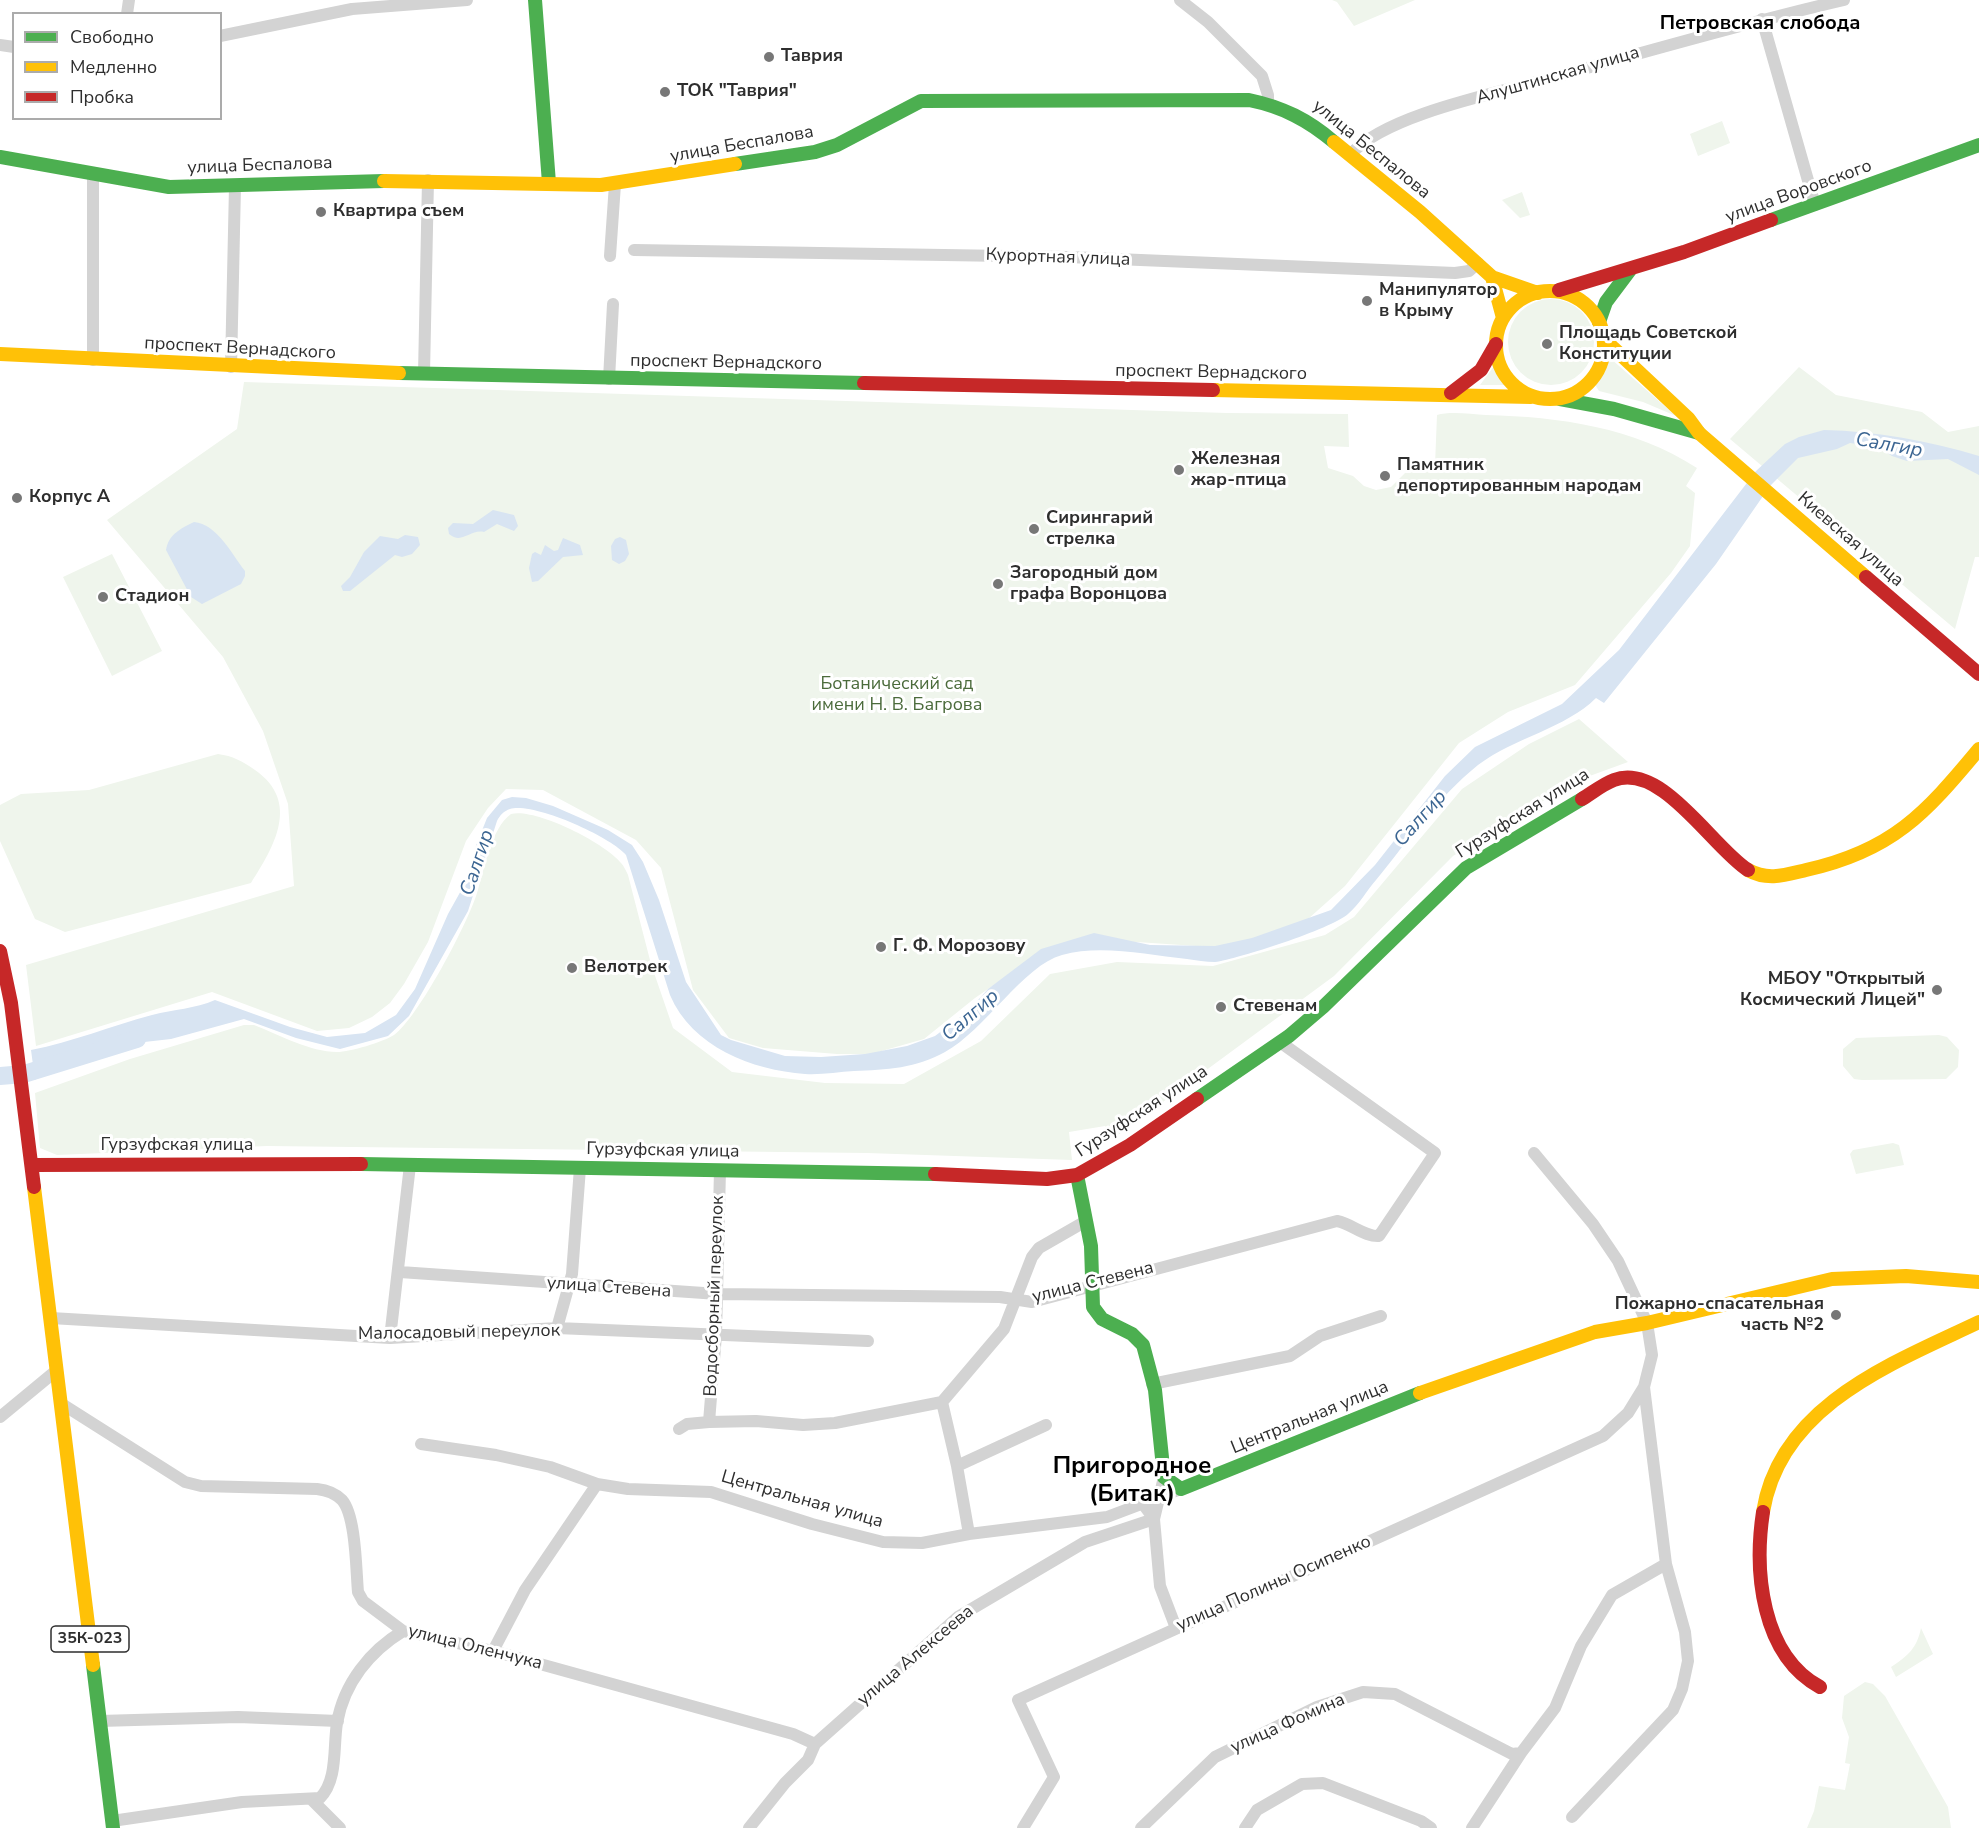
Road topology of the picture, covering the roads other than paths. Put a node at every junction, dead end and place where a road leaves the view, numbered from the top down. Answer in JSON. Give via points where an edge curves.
{"nodes":[{"id":1,"x":467,"y":0,"type":"edge"},
{"id":2,"x":535,"y":0,"type":"edge"},
{"id":3,"x":1180,"y":0,"type":"edge"},
{"id":4,"x":1844,"y":0,"type":"edge"},
{"id":5,"x":1762,"y":19,"type":"junction"},
{"id":6,"x":222,"y":36,"type":"edge"},
{"id":7,"x":1268,"y":104,"type":"junction"},
{"id":8,"x":1979,"y":145,"type":"edge"},
{"id":9,"x":1351,"y":154,"type":"junction"},
{"id":10,"x":0,"y":157,"type":"edge"},
{"id":11,"x":93,"y":174,"type":"junction"},
{"id":12,"x":428,"y":180,"type":"junction"},
{"id":13,"x":549,"y":183,"type":"junction"},
{"id":14,"x":615,"y":184,"type":"junction"},
{"id":15,"x":235,"y":186,"type":"junction"},
{"id":16,"x":1815,"y":205,"type":"junction"},
{"id":17,"x":634,"y":250,"type":"dead end"},
{"id":18,"x":610,"y":256,"type":"dead end"},
{"id":19,"x":1478,"y":263,"type":"junction"},
{"id":20,"x":1630,"y":270,"type":"junction"},
{"id":21,"x":1492,"y":277,"type":"junction"},
{"id":22,"x":1559,"y":290,"type":"junction"},
{"id":23,"x":1538,"y":293,"type":"junction"},
{"id":24,"x":613,"y":304,"type":"dead end"},
{"id":25,"x":1503,"y":318,"type":"junction"},
{"id":26,"x":1599,"y":322,"type":"junction"},
{"id":27,"x":1606,"y":341,"type":"junction"},
{"id":28,"x":1496,"y":344,"type":"junction"},
{"id":29,"x":0,"y":354,"type":"edge"},
{"id":30,"x":93,"y":360,"type":"junction"},
{"id":31,"x":231,"y":367,"type":"junction"},
{"id":32,"x":424,"y":374,"type":"junction"},
{"id":33,"x":609,"y":379,"type":"junction"},
{"id":34,"x":1451,"y":393,"type":"junction"},
{"id":35,"x":1531,"y":397,"type":"junction"},
{"id":36,"x":1558,"y":399,"type":"junction"},
{"id":37,"x":1699,"y":433,"type":"junction"},
{"id":38,"x":1979,"y":674,"type":"edge"},
{"id":39,"x":1979,"y":750,"type":"edge"},
{"id":40,"x":0,"y":951,"type":"edge"},
{"id":41,"x":1280,"y":1042,"type":"junction"},
{"id":42,"x":1534,"y":1153,"type":"dead end"},
{"id":43,"x":32,"y":1165,"type":"junction"},
{"id":44,"x":410,"y":1165,"type":"junction"},
{"id":45,"x":580,"y":1168,"type":"junction"},
{"id":46,"x":720,"y":1170,"type":"junction"},
{"id":47,"x":1077,"y":1175,"type":"junction"},
{"id":48,"x":1086,"y":1221,"type":"junction"},
{"id":49,"x":400,"y":1272,"type":"junction"},
{"id":50,"x":1979,"y":1282,"type":"edge"},
{"id":51,"x":1093,"y":1284,"type":"junction"},
{"id":52,"x":570,"y":1286,"type":"junction"},
{"id":53,"x":718,"y":1294,"type":"junction"},
{"id":54,"x":1016,"y":1299,"type":"junction"},
{"id":55,"x":1381,"y":1316,"type":"dead end"},
{"id":56,"x":51,"y":1318,"type":"junction"},
{"id":57,"x":1979,"y":1322,"type":"edge"},
{"id":58,"x":1647,"y":1323,"type":"junction"},
{"id":59,"x":557,"y":1328,"type":"junction"},
{"id":60,"x":716,"y":1335,"type":"junction"},
{"id":61,"x":390,"y":1338,"type":"junction"},
{"id":62,"x":868,"y":1341,"type":"dead end"},
{"id":63,"x":57,"y":1370,"type":"junction"},
{"id":64,"x":1152,"y":1384,"type":"junction"},
{"id":65,"x":1644,"y":1387,"type":"junction"},
{"id":66,"x":942,"y":1402,"type":"junction"},
{"id":67,"x":62,"y":1404,"type":"junction"},
{"id":68,"x":0,"y":1417,"type":"edge"},
{"id":69,"x":709,"y":1422,"type":"junction"},
{"id":70,"x":1046,"y":1425,"type":"dead end"},
{"id":71,"x":679,"y":1429,"type":"dead end"},
{"id":72,"x":421,"y":1444,"type":"dead end"},
{"id":73,"x":957,"y":1466,"type":"junction"},
{"id":74,"x":1164,"y":1477,"type":"junction"},
{"id":75,"x":597,"y":1484,"type":"junction"},
{"id":76,"x":1180,"y":1489,"type":"junction"},
{"id":77,"x":1159,"y":1498,"type":"junction"},
{"id":78,"x":1143,"y":1504,"type":"junction"},
{"id":79,"x":1154,"y":1519,"type":"junction"},
{"id":80,"x":969,"y":1534,"type":"junction"},
{"id":81,"x":1666,"y":1564,"type":"junction"},
{"id":82,"x":1176,"y":1628,"type":"junction"},
{"id":83,"x":403,"y":1631,"type":"junction"},
{"id":84,"x":493,"y":1651,"type":"junction"},
{"id":85,"x":1820,"y":1687,"type":"dead end"},
{"id":86,"x":100,"y":1721,"type":"junction"},
{"id":87,"x":338,"y":1721,"type":"junction"},
{"id":88,"x":815,"y":1744,"type":"junction"},
{"id":89,"x":1521,"y":1753,"type":"junction"},
{"id":90,"x":312,"y":1800,"type":"junction"},
{"id":91,"x":1572,"y":1816,"type":"dead end"},
{"id":92,"x":113,"y":1824,"type":"edge"},
{"id":93,"x":340,"y":1828,"type":"edge"},
{"id":94,"x":748,"y":1828,"type":"edge"},
{"id":95,"x":1023,"y":1828,"type":"edge"},
{"id":96,"x":1141,"y":1828,"type":"edge"},
{"id":97,"x":1245,"y":1828,"type":"edge"},
{"id":98,"x":1431,"y":1828,"type":"edge"},
{"id":99,"x":1472,"y":1828,"type":"edge"}],
"edges":[{"from":1,"to":6,"type":"street","via":[[352,9]]},
{"from":2,"to":13,"type":"main road"},
{"from":3,"to":7,"type":"street","via":[[1262,76]]},
{"from":4,"to":5,"type":"street","name":"Алуштинская улица"},
{"from":5,"to":9,"type":"street","name":"Алуштинская улица","via":[[1422,115],[1360,143]]},
{"from":5,"to":16,"type":"street"},
{"from":7,"to":9,"type":"main road","name":"улица Беспалова","via":[[1296,114]]},
{"from":7,"to":14,"type":"main road","name":"улица Беспалова","via":[[1249,100],[921,101],[837,145],[815,152]]},
{"from":8,"to":16,"type":"main road","name":"улица Воровского"},
{"from":9,"to":19,"type":"main road","name":"улица Беспалова"},
{"from":10,"to":11,"type":"main road","name":"улица Беспалова"},
{"from":11,"to":15,"type":"main road","name":"улица Беспалова","via":[[169,187]]},
{"from":11,"to":30,"type":"street"},
{"from":12,"to":13,"type":"main road","name":"улица Беспалова"},
{"from":12,"to":15,"type":"main road","name":"улица Беспалова"},
{"from":12,"to":32,"type":"street"},
{"from":13,"to":14,"type":"main road","name":"улица Беспалова"},
{"from":14,"to":18,"type":"street"},
{"from":15,"to":31,"type":"street"},
{"from":16,"to":20,"type":"main road","name":"улица Воровского"},
{"from":17,"to":19,"type":"street","name":"Курортная улица","via":[[1068,258],[1455,273],[1469,271]]},
{"from":19,"to":21,"type":"main road","name":"улица Беспалова"},
{"from":20,"to":22,"type":"main road","name":"улица Воровского"},
{"from":20,"to":26,"type":"main road","via":[[1606,302]]},
{"from":21,"to":23,"type":"main road","name":"улица Беспалова"},
{"from":21,"to":25,"type":"main road","name":"улица Беспалова"},
{"from":22,"to":23,"type":"main road"},
{"from":22,"to":26,"type":"main road","via":[[1587,305]]},
{"from":23,"to":25,"type":"main road","via":[[1520,300]]},
{"from":24,"to":33,"type":"street"},
{"from":25,"to":28,"type":"main road"},
{"from":26,"to":27,"type":"main road"},
{"from":27,"to":36,"type":"main road","via":[[1601,363],[1591,380],[1584,388]]},
{"from":27,"to":37,"type":"main road","name":"Киевская улица"},
{"from":28,"to":34,"type":"main road","via":[[1481,370]]},
{"from":28,"to":35,"type":"main road","via":[[1500,366],[1512,384]]},
{"from":29,"to":30,"type":"main road","name":"проспект Вернадского"},
{"from":30,"to":31,"type":"main road","name":"проспект Вернадского"},
{"from":31,"to":32,"type":"main road","name":"проспект Вернадского"},
{"from":32,"to":33,"type":"main road","name":"проспект Вернадского"},
{"from":33,"to":34,"type":"main road","name":"проспект Вернадского"},
{"from":34,"to":35,"type":"main road","name":"проспект Вернадского"},
{"from":35,"to":36,"type":"main road"},
{"from":36,"to":37,"type":"main road","name":"Киевская улица"},
{"from":37,"to":38,"type":"main road","name":"Киевская улица"},
{"from":39,"to":41,"type":"main road","name":"Гурзуфская улица","via":[[1917,819],[1889,839],[1817,868],[1770,877],[1758,876],[1741,864],[1648,782],[1633,777],[1614,780],[1466,868],[1323,1007]]},
{"from":40,"to":43,"type":"main road","number":"35К-023","via":[[17,1044]]},
{"from":41,"to":47,"type":"main road","name":"Гурзуфская улица","via":[[1130,1145]]},
{"from":41,"to":51,"type":"street","name":"улица Стевена","via":[[1435,1154],[1379,1236],[1371,1237],[1351,1224],[1337,1221]]},
{"from":42,"to":58,"type":"street","via":[[1606,1243]]},
{"from":43,"to":44,"type":"main road","name":"Гурзуфская улица"},
{"from":43,"to":56,"type":"main road","number":"35К-023"},
{"from":44,"to":45,"type":"main road","name":"Гурзуфская улица"},
{"from":44,"to":49,"type":"street"},
{"from":45,"to":46,"type":"main road","name":"Гурзуфская улица"},
{"from":45,"to":52,"type":"street"},
{"from":46,"to":47,"type":"main road","name":"Гурзуфская улица","via":[[1047,1179]]},
{"from":46,"to":53,"type":"street","name":"Водосборный переулок"},
{"from":47,"to":48,"type":"main road"},
{"from":48,"to":51,"type":"main road"},
{"from":48,"to":54,"type":"street","via":[[1039,1248]]},
{"from":49,"to":52,"type":"street","name":"улица Стевена"},
{"from":49,"to":61,"type":"street"},
{"from":50,"to":58,"type":"main road","name":"Центральная улица","via":[[1912,1274],[1860,1275]]},
{"from":51,"to":54,"type":"street","name":"улица Стевена","via":[[1032,1302]]},
{"from":51,"to":64,"type":"main road","via":[[1094,1310],[1137,1337],[1143,1345]]},
{"from":52,"to":53,"type":"street","name":"улица Стевена"},
{"from":52,"to":59,"type":"street"},
{"from":53,"to":54,"type":"street","name":"улица Стевена"},
{"from":53,"to":60,"type":"street","name":"Водосборный переулок"},
{"from":54,"to":66,"type":"street","via":[[1004,1329]]},
{"from":55,"to":64,"type":"street","via":[[1320,1336],[1290,1356]]},
{"from":56,"to":61,"type":"street","name":"Малосадовый переулок"},
{"from":56,"to":63,"type":"main road","number":"35К-023"},
{"from":57,"to":85,"type":"main road","via":[[1934,1341],[1833,1398],[1795,1438],[1768,1484],[1758,1546],[1770,1626],[1780,1650],[1798,1673]]},
{"from":58,"to":65,"type":"street","via":[[1652,1355]]},
{"from":58,"to":76,"type":"main road","name":"Центральная улица","via":[[1595,1332],[1496,1366]]},
{"from":59,"to":60,"type":"street","name":"Малосадовый переулок"},
{"from":59,"to":61,"type":"street","name":"Малосадовый переулок"},
{"from":60,"to":62,"type":"street","name":"Малосадовый переулок"},
{"from":60,"to":69,"type":"street","name":"Водосборный переулок"},
{"from":63,"to":67,"type":"main road","number":"35К-023"},
{"from":63,"to":68,"type":"street"},
{"from":64,"to":74,"type":"main road"},
{"from":65,"to":81,"type":"street"},
{"from":65,"to":82,"type":"street","name":"улица Полины Осипенко","via":[[1628,1413],[1603,1436]]},
{"from":66,"to":69,"type":"street","via":[[835,1424]]},
{"from":66,"to":73,"type":"street"},
{"from":67,"to":83,"type":"street","name":"улица Оленчука","via":[[185,1482],[201,1486],[316,1489],[335,1494],[350,1518],[358,1592],[363,1601]]},
{"from":67,"to":86,"type":"main road","number":"35К-023"},
{"from":69,"to":71,"type":"street","via":[[687,1424]]},
{"from":70,"to":73,"type":"street"},
{"from":72,"to":75,"type":"street","name":"Центральная улица","via":[[528,1462]]},
{"from":73,"to":80,"type":"street"},
{"from":74,"to":76,"type":"main road"},
{"from":74,"to":77,"type":"street"},
{"from":75,"to":80,"type":"street","name":"Центральная улица","via":[[711,1492],[883,1542],[922,1543]]},
{"from":75,"to":84,"type":"street","via":[[525,1590]]},
{"from":76,"to":77,"type":"street","name":"Центральная улица"},
{"from":77,"to":78,"type":"street","name":"Центральная улица"},
{"from":77,"to":79,"type":"street"},
{"from":78,"to":79,"type":"street"},
{"from":78,"to":80,"type":"street","name":"Центральная улица","via":[[1107,1517]]},
{"from":79,"to":82,"type":"street","via":[[1160,1586]]},
{"from":79,"to":88,"type":"street","name":"улица Алексеева","via":[[1085,1542],[958,1617]]},
{"from":81,"to":89,"type":"street","via":[[1612,1595],[1581,1646],[1555,1708]]},
{"from":81,"to":91,"type":"street","via":[[1685,1632],[1688,1661],[1682,1689],[1673,1710]]},
{"from":82,"to":95,"type":"street","name":"улица Полины Осипенко","via":[[1018,1701],[1054,1777]]},
{"from":83,"to":84,"type":"street","name":"улица Оленчука"},
{"from":83,"to":87,"type":"street","via":[[382,1644],[365,1662]]},
{"from":84,"to":88,"type":"street","name":"улица Оленчука","via":[[794,1734]]},
{"from":86,"to":87,"type":"street","via":[[238,1717]]},
{"from":86,"to":92,"type":"main road","number":"35К-023"},
{"from":87,"to":90,"type":"street","via":[[330,1786],[320,1798]]},
{"from":88,"to":94,"type":"street","name":"улица Алексеева","via":[[808,1760]]},
{"from":89,"to":96,"type":"street","name":"улица Фомина","via":[[1512,1754],[1395,1694],[1363,1692],[1317,1707],[1215,1756]]},
{"from":89,"to":99,"type":"street"},
{"from":90,"to":92,"type":"street","via":[[242,1802]]},
{"from":90,"to":93,"type":"street"},
{"from":97,"to":98,"type":"street","via":[[1257,1810],[1302,1785],[1323,1783]]}]}
